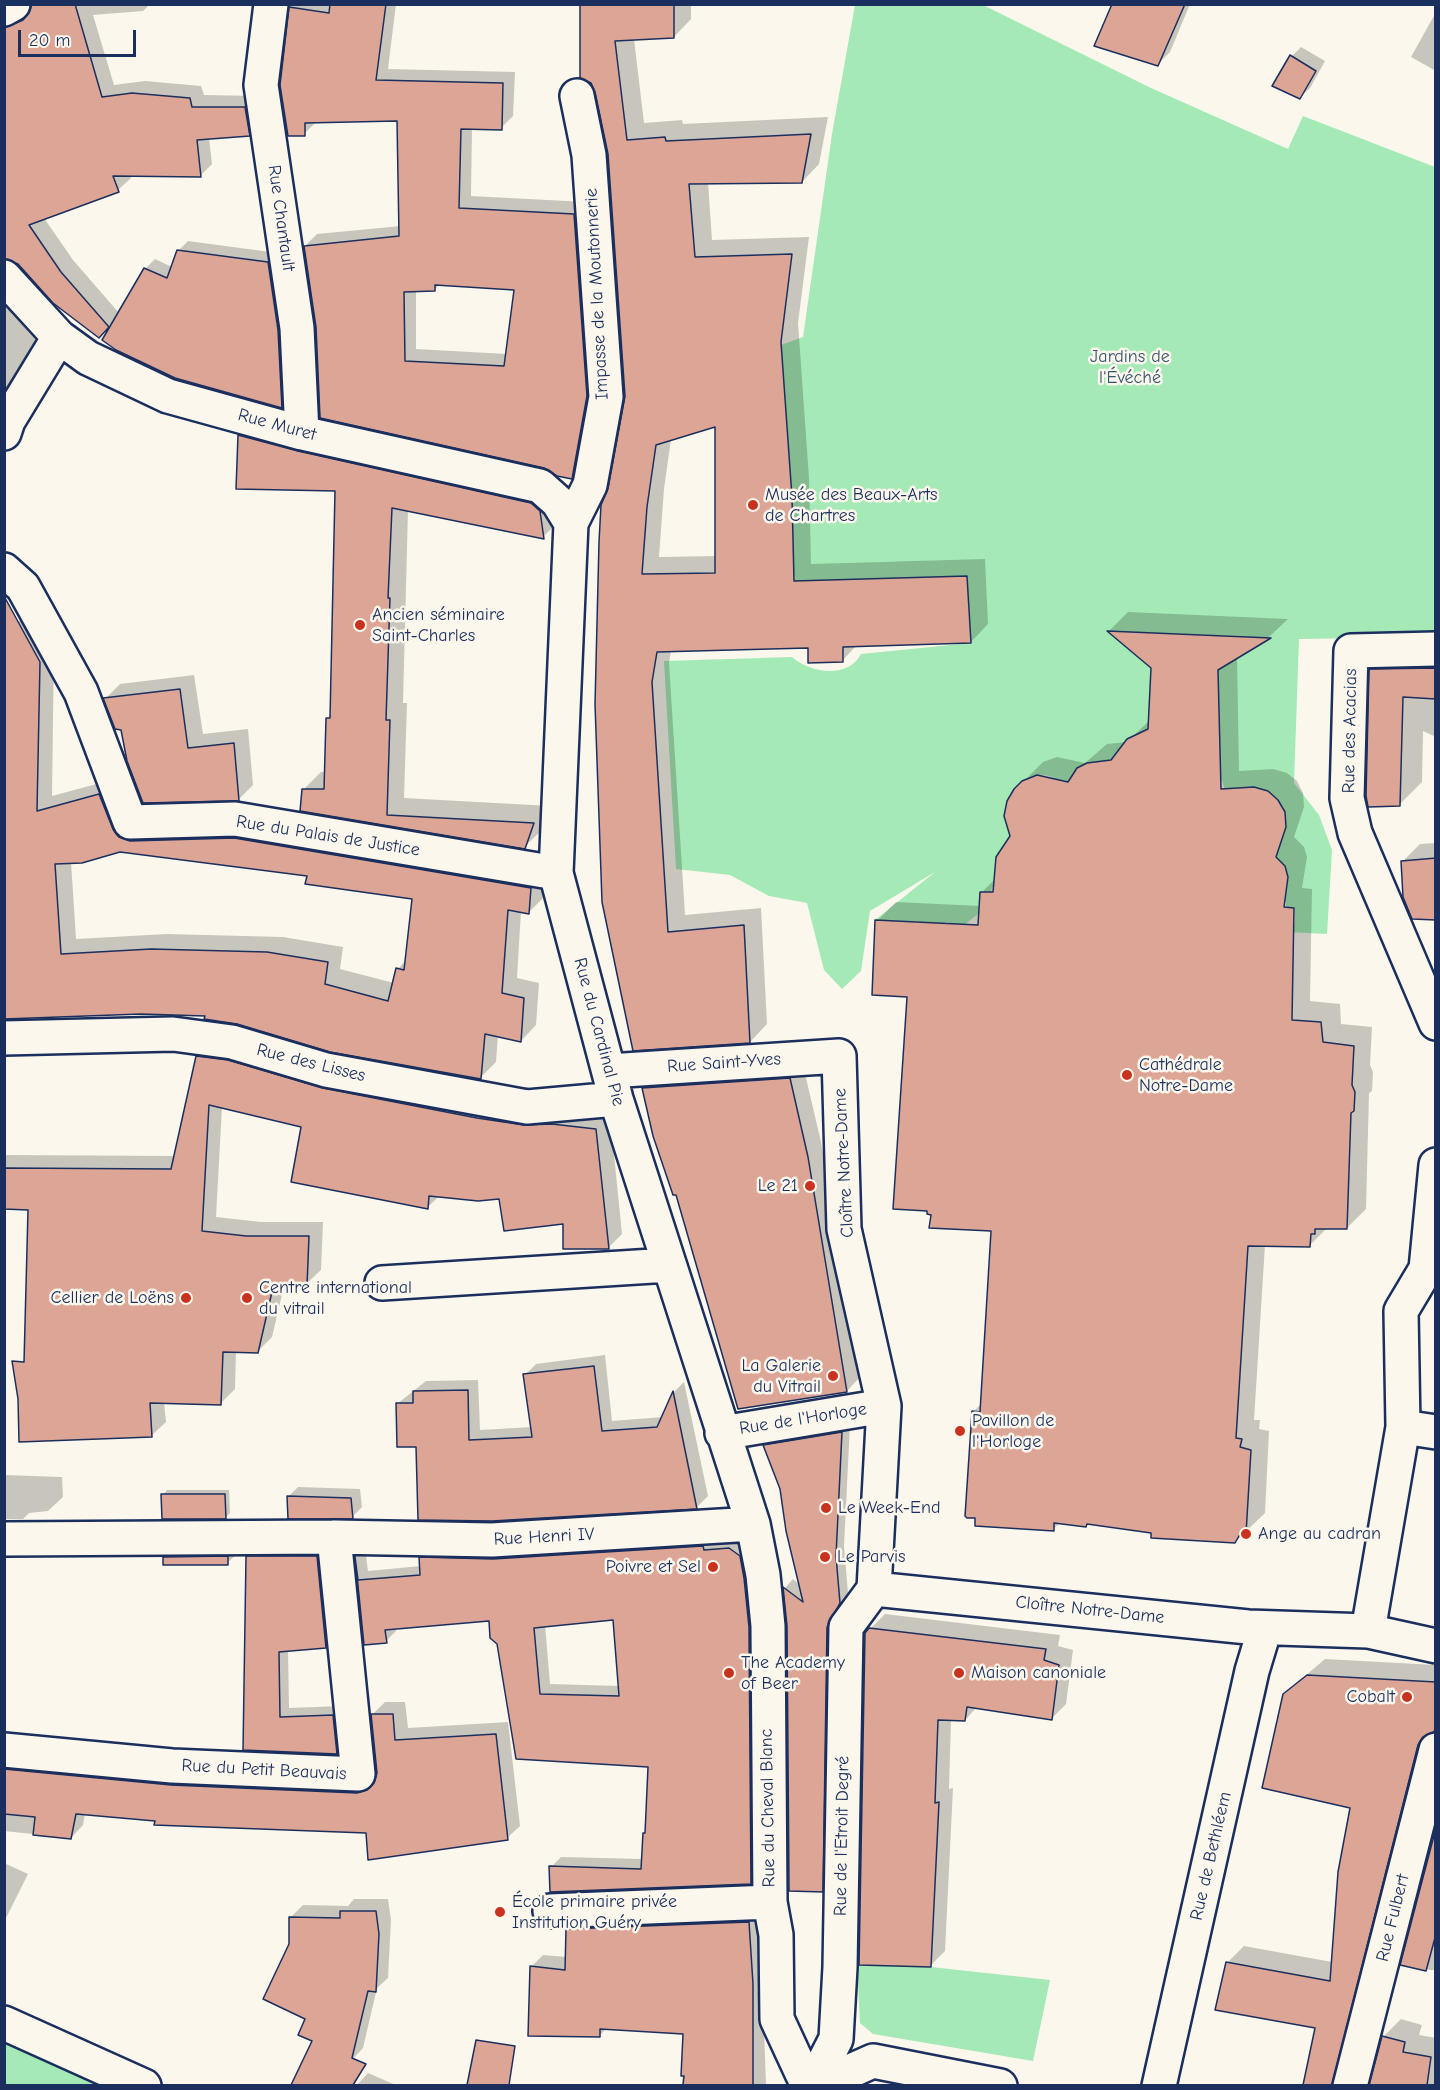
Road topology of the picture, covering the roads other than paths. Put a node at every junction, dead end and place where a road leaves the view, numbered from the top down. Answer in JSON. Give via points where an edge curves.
{"nodes":[{"id":1,"x":13,"y":4,"type":"edge"},
{"id":2,"x":271,"y":4,"type":"edge"},
{"id":3,"x":4,"y":9,"type":"edge"},
{"id":4,"x":577,"y":96,"type":"dead end"},
{"id":5,"x":4,"y":278,"type":"edge"},
{"id":6,"x":59,"y":337,"type":"junction"},
{"id":7,"x":4,"y":433,"type":"edge"},
{"id":8,"x":302,"y":433,"type":"junction"},
{"id":9,"x":571,"y":523,"type":"junction"},
{"id":10,"x":4,"y":570,"type":"edge"},
{"id":11,"x":1436,"y":649,"type":"edge"},
{"id":12,"x":556,"y":873,"type":"junction"},
{"id":13,"x":1436,"y":1023,"type":"edge"},
{"id":14,"x":4,"y":1038,"type":"edge"},
{"id":15,"x":839,"y":1056,"type":"joint"},
{"id":16,"x":613,"y":1085,"type":"junction"},
{"id":17,"x":1436,"y":1165,"type":"edge"},
{"id":18,"x":669,"y":1265,"type":"junction"},
{"id":19,"x":382,"y":1283,"type":"dead end"},
{"id":20,"x":884,"y":1406,"type":"junction"},
{"id":21,"x":1403,"y":1426,"type":"junction"},
{"id":22,"x":1436,"y":1432,"type":"edge"},
{"id":23,"x":722,"y":1433,"type":"junction"},
{"id":24,"x":753,"y":1524,"type":"junction"},
{"id":25,"x":334,"y":1537,"type":"junction"},
{"id":26,"x":4,"y":1539,"type":"edge"},
{"id":27,"x":874,"y":1589,"type":"junction"},
{"id":28,"x":1265,"y":1628,"type":"junction"},
{"id":29,"x":1368,"y":1631,"type":"junction"},
{"id":30,"x":1436,"y":1646,"type":"edge"},
{"id":31,"x":4,"y":1750,"type":"edge"},
{"id":32,"x":1436,"y":1750,"type":"edge"},
{"id":33,"x":770,"y":1902,"type":"junction"},
{"id":34,"x":550,"y":1911,"type":"dead end"},
{"id":35,"x":4,"y":2023,"type":"edge"},
{"id":36,"x":144,"y":2085,"type":"edge"},
{"id":37,"x":810,"y":2085,"type":"edge"},
{"id":38,"x":817,"y":2085,"type":"edge"},
{"id":39,"x":1000,"y":2085,"type":"edge"},
{"id":40,"x":1159,"y":2085,"type":"edge"},
{"id":41,"x":1350,"y":2085,"type":"edge"}],
"edges":[{"from":1,"to":3,"type":"street"},
{"from":2,"to":8,"type":"street","name":"Rue Chantault","via":[[261,85],[297,328]]},
{"from":4,"to":9,"type":"street","name":"Impasse de la Moutonnerie","via":[[589,155],[606,397],[590,485]]},
{"from":5,"to":6,"type":"street","name":"Rue Muret"},
{"from":6,"to":7,"type":"street"},
{"from":6,"to":8,"type":"street","name":"Rue Muret","via":[[88,358],[168,396]]},
{"from":8,"to":9,"type":"street","name":"Rue Muret","via":[[540,486],[558,502]]},
{"from":9,"to":12,"type":"street","name":"Rue du Cardinal Pie"},
{"from":10,"to":12,"type":"street","name":"Rue du Palais de Justice","via":[[23,587],[81,692],[130,822],[235,819]]},
{"from":11,"to":13,"type":"street","name":"Rue des Acacias","via":[[1351,651],[1347,798],[1355,833]]},
{"from":12,"to":16,"type":"street","name":"Rue du Cardinal Pie"},
{"from":14,"to":16,"type":"street","name":"Rue des Lisses","via":[[174,1034],[232,1042],[326,1070],[527,1107]]},
{"from":15,"to":16,"type":"street","name":"Rue Saint-Yves"},
{"from":15,"to":20,"type":"street","name":"Cloître Notre-Dame","via":[[844,1229]]},
{"from":16,"to":18,"type":"street","name":"Rue du Cardinal Pie"},
{"from":17,"to":21,"type":"street","via":[[1426,1269],[1401,1311]]},
{"from":18,"to":19,"type":"street"},
{"from":18,"to":23,"type":"street","name":"Rue du Cardinal Pie"},
{"from":20,"to":23,"type":"street","name":"Rue de l'Horloge"},
{"from":20,"to":27,"type":"street","name":"Cloître Notre-Dame"},
{"from":21,"to":22,"type":"street"},
{"from":21,"to":29,"type":"street"},
{"from":23,"to":24,"type":"street","name":"Rue du Cardinal Pie"},
{"from":24,"to":25,"type":"street","name":"Rue Henri IV","via":[[492,1540]]},
{"from":24,"to":33,"type":"street","name":"Rue du Cheval Blanc","via":[[768,1626]]},
{"from":25,"to":26,"type":"street","name":"Rue Henri IV"},
{"from":25,"to":31,"type":"street","name":"Rue du Petit Beauvais","via":[[358,1774],[172,1766]]},
{"from":27,"to":28,"type":"street","name":"Cloître Notre-Dame"},
{"from":27,"to":37,"type":"street","name":"Rue de l'Etroit Degré","via":[[846,1627],[836,2039]]},
{"from":28,"to":29,"type":"street","name":"Cloître Notre-Dame"},
{"from":28,"to":40,"type":"street","name":"Rue de Bethléem"},
{"from":29,"to":30,"type":"street"},
{"from":32,"to":41,"type":"street","name":"Rue Fulbert"},
{"from":33,"to":34,"type":"street"},
{"from":33,"to":37,"type":"street","name":"Rue du Cheval Blanc","via":[[776,1935],[777,2019]]},
{"from":35,"to":36,"type":"street"},
{"from":38,"to":39,"type":"street","via":[[873,2061]]}]}
